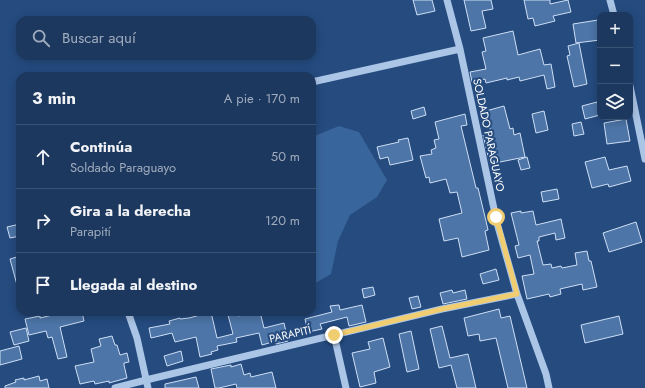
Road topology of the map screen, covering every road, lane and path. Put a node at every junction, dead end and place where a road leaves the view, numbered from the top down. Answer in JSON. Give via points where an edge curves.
{"nodes":[{"id":1,"x":447,"y":0,"type":"edge"},
{"id":2,"x":610,"y":0,"type":"edge"},
{"id":3,"x":613,"y":12,"type":"edge"},
{"id":4,"x":460,"y":49,"type":"junction"},
{"id":5,"x":316,"y":81,"type":"edge"},
{"id":6,"x":633,"y":101,"type":"edge"},
{"id":7,"x":645,"y":159,"type":"edge"},
{"id":8,"x":517,"y":294,"type":"junction"},
{"id":9,"x":130,"y":316,"type":"edge"},
{"id":10,"x":334,"y":335,"type":"junction"},
{"id":11,"x":146,"y":380,"type":"junction"},
{"id":12,"x":115,"y":388,"type":"edge"},
{"id":13,"x":148,"y":388,"type":"edge"},
{"id":14,"x":346,"y":388,"type":"edge"},
{"id":15,"x":549,"y":388,"type":"edge"}],
"edges":[{"from":1,"to":4,"type":"street","name":"SOLDADO PARAGUAYO"},
{"from":2,"to":3,"type":"street"},
{"from":4,"to":5,"type":"street"},
{"from":4,"to":8,"type":"street","name":"SOLDADO PARAGUAYO","via":[[497,223]]},
{"from":6,"to":7,"type":"street"},
{"from":8,"to":10,"type":"street","name":"PARAPITÍ"},
{"from":8,"to":15,"type":"street","name":"SOLDADO PARAGUAYO"},
{"from":9,"to":11,"type":"street"},
{"from":10,"to":11,"type":"street","name":"PARAPITÍ"},
{"from":10,"to":14,"type":"street"},
{"from":11,"to":12,"type":"street","name":"PARAPITÍ"},
{"from":11,"to":13,"type":"street"}]}
